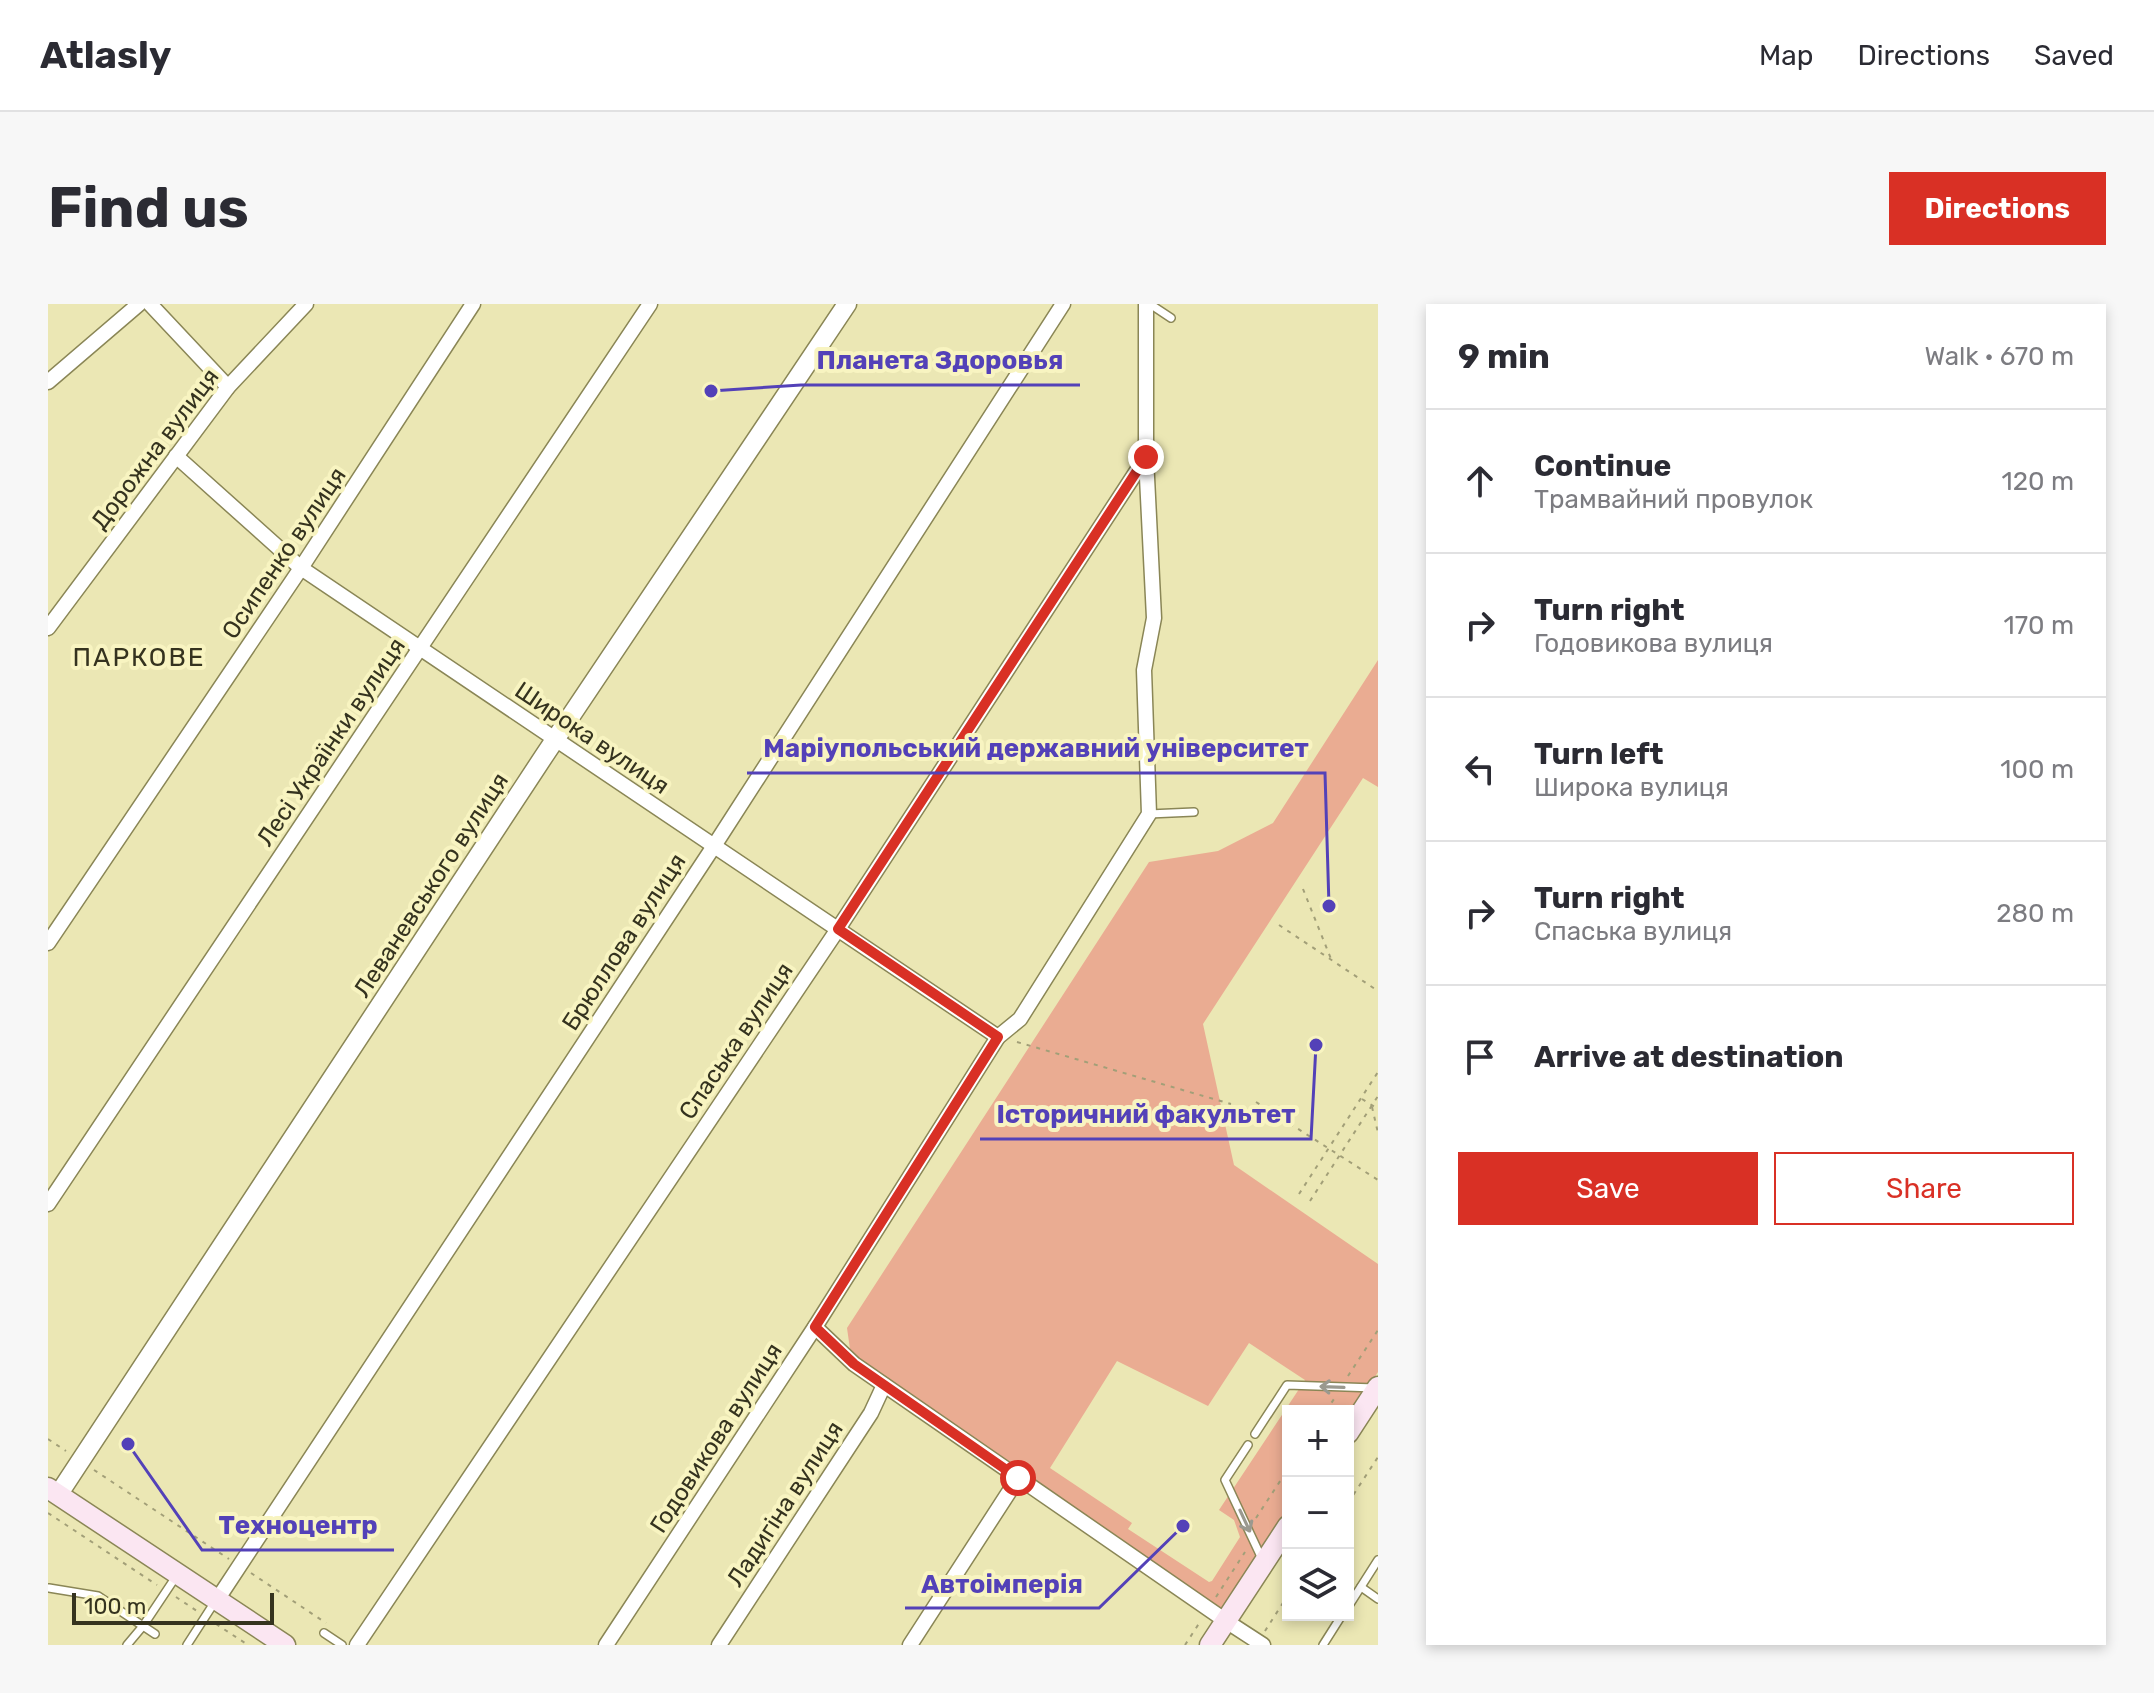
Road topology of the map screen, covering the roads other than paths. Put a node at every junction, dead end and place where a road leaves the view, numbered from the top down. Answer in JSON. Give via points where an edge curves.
{"nodes":[{"id":1,"x":139,"y":304,"type":"edge"},
{"id":2,"x":150,"y":304,"type":"edge"},
{"id":3,"x":306,"y":304,"type":"edge"},
{"id":4,"x":473,"y":304,"type":"edge"},
{"id":5,"x":650,"y":304,"type":"edge"},
{"id":6,"x":847,"y":304,"type":"edge"},
{"id":7,"x":1063,"y":304,"type":"edge"},
{"id":8,"x":1148,"y":304,"type":"edge"},
{"id":9,"x":1171,"y":318,"type":"dead end"},
{"id":10,"x":48,"y":382,"type":"edge"},
{"id":11,"x":228,"y":387,"type":"junction"},
{"id":12,"x":176,"y":456,"type":"junction"},
{"id":13,"x":1146,"y":457,"type":"junction"},
{"id":14,"x":301,"y":568,"type":"junction"},
{"id":15,"x":48,"y":628,"type":"edge"},
{"id":16,"x":420,"y":648,"type":"junction"},
{"id":17,"x":556,"y":740,"type":"junction"},
{"id":18,"x":1194,"y":812,"type":"dead end"},
{"id":19,"x":1149,"y":814,"type":"junction"},
{"id":20,"x":714,"y":846,"type":"junction"},
{"id":21,"x":838,"y":929,"type":"junction"},
{"id":22,"x":48,"y":943,"type":"edge"},
{"id":23,"x":998,"y":1037,"type":"junction"},
{"id":24,"x":48,"y":1204,"type":"edge"},
{"id":25,"x":815,"y":1327,"type":"junction"},
{"id":26,"x":884,"y":1385,"type":"junction"},
{"id":27,"x":1378,"y":1388,"type":"edge"},
{"id":28,"x":1354,"y":1424,"type":"edge"},
{"id":29,"x":1255,"y":1434,"type":"dead end"},
{"id":30,"x":1248,"y":1445,"type":"dead end"},
{"id":31,"x":1018,"y":1478,"type":"junction"},
{"id":32,"x":51,"y":1499,"type":"edge"},
{"id":33,"x":1282,"y":1535,"type":"edge"},
{"id":34,"x":1378,"y":1560,"type":"edge"},
{"id":35,"x":1264,"y":1563,"type":"junction"},
{"id":36,"x":172,"y":1582,"type":"junction"},
{"id":37,"x":1361,"y":1587,"type":"junction"},
{"id":38,"x":49,"y":1588,"type":"edge"},
{"id":39,"x":1354,"y":1598,"type":"edge"},
{"id":40,"x":1378,"y":1599,"type":"edge"},
{"id":41,"x":211,"y":1608,"type":"junction"},
{"id":42,"x":1217,"y":1615,"type":"junction"},
{"id":43,"x":1338,"y":1621,"type":"edge"},
{"id":44,"x":143,"y":1626,"type":"junction"},
{"id":45,"x":324,"y":1633,"type":"dead end"},
{"id":46,"x":155,"y":1634,"type":"dead end"},
{"id":47,"x":1260,"y":1643,"type":"edge"},
{"id":48,"x":127,"y":1645,"type":"edge"},
{"id":49,"x":187,"y":1645,"type":"edge"},
{"id":50,"x":285,"y":1645,"type":"edge"},
{"id":51,"x":342,"y":1645,"type":"edge"},
{"id":52,"x":357,"y":1645,"type":"edge"},
{"id":53,"x":606,"y":1645,"type":"edge"},
{"id":54,"x":719,"y":1645,"type":"edge"},
{"id":55,"x":910,"y":1645,"type":"edge"},
{"id":56,"x":1210,"y":1645,"type":"edge"},
{"id":57,"x":1323,"y":1645,"type":"edge"}],
"edges":[{"from":1,"to":10,"type":"street"},
{"from":2,"to":11,"type":"street"},
{"from":3,"to":11,"type":"street","name":"Дорожна вулиця"},
{"from":4,"to":14,"type":"street","name":"Осипенко вулиця"},
{"from":5,"to":16,"type":"street","name":"Лесі Українки вулиця"},
{"from":6,"to":17,"type":"street","name":"Леваневського вулиця"},
{"from":7,"to":20,"type":"street","name":"Брюллова вулиця"},
{"from":8,"to":9,"type":"lane"},
{"from":8,"to":13,"type":"street"},
{"from":11,"to":12,"type":"street","name":"Дорожна вулиця"},
{"from":12,"to":14,"type":"street","name":"Широка вулиця"},
{"from":12,"to":15,"type":"street","name":"Дорожна вулиця"},
{"from":13,"to":19,"type":"street","via":[[1154,618],[1144,670]]},
{"from":13,"to":21,"type":"street","name":"Спаська вулиця"},
{"from":14,"to":16,"type":"street","name":"Широка вулиця"},
{"from":14,"to":22,"type":"street","name":"Осипенко вулиця"},
{"from":16,"to":17,"type":"street","name":"Широка вулиця"},
{"from":16,"to":24,"type":"street","name":"Лесі Українки вулиця"},
{"from":17,"to":20,"type":"street","name":"Широка вулиця"},
{"from":17,"to":32,"type":"street","name":"Леваневського вулиця"},
{"from":18,"to":19,"type":"lane"},
{"from":19,"to":23,"type":"street","name":"Годовикова вулиця","via":[[1020,1019]]},
{"from":20,"to":21,"type":"street","name":"Широка вулиця"},
{"from":20,"to":41,"type":"street","name":"Брюллова вулиця"},
{"from":21,"to":23,"type":"street","name":"Широка вулиця"},
{"from":21,"to":52,"type":"street","name":"Спаська вулиця"},
{"from":23,"to":25,"type":"street","name":"Годовикова вулиця"},
{"from":25,"to":26,"type":"street"},
{"from":25,"to":53,"type":"street","name":"Годовикова вулиця"},
{"from":26,"to":31,"type":"street"},
{"from":26,"to":54,"type":"street","name":"Ладигіна вулиця","via":[[871,1413]]},
{"from":27,"to":28,"type":"main road"},
{"from":27,"to":29,"type":"lane","one_way":true,"via":[[1287,1385]]},
{"from":30,"to":35,"type":"lane","one_way":true,"via":[[1225,1480]]},
{"from":31,"to":42,"type":"street"},
{"from":31,"to":55,"type":"street"},
{"from":32,"to":36,"type":"main road"},
{"from":33,"to":35,"type":"main road"},
{"from":34,"to":37,"type":"lane"},
{"from":35,"to":42,"type":"main road"},
{"from":36,"to":41,"type":"main road"},
{"from":36,"to":44,"type":"lane"},
{"from":37,"to":39,"type":"lane"},
{"from":37,"to":40,"type":"lane"},
{"from":38,"to":44,"type":"lane","via":[[98,1596]]},
{"from":41,"to":49,"type":"lane"},
{"from":41,"to":50,"type":"main road"},
{"from":42,"to":47,"type":"street"},
{"from":42,"to":56,"type":"main road"},
{"from":43,"to":57,"type":"lane"},
{"from":44,"to":46,"type":"lane"},
{"from":44,"to":48,"type":"lane"},
{"from":45,"to":51,"type":"lane"}]}
